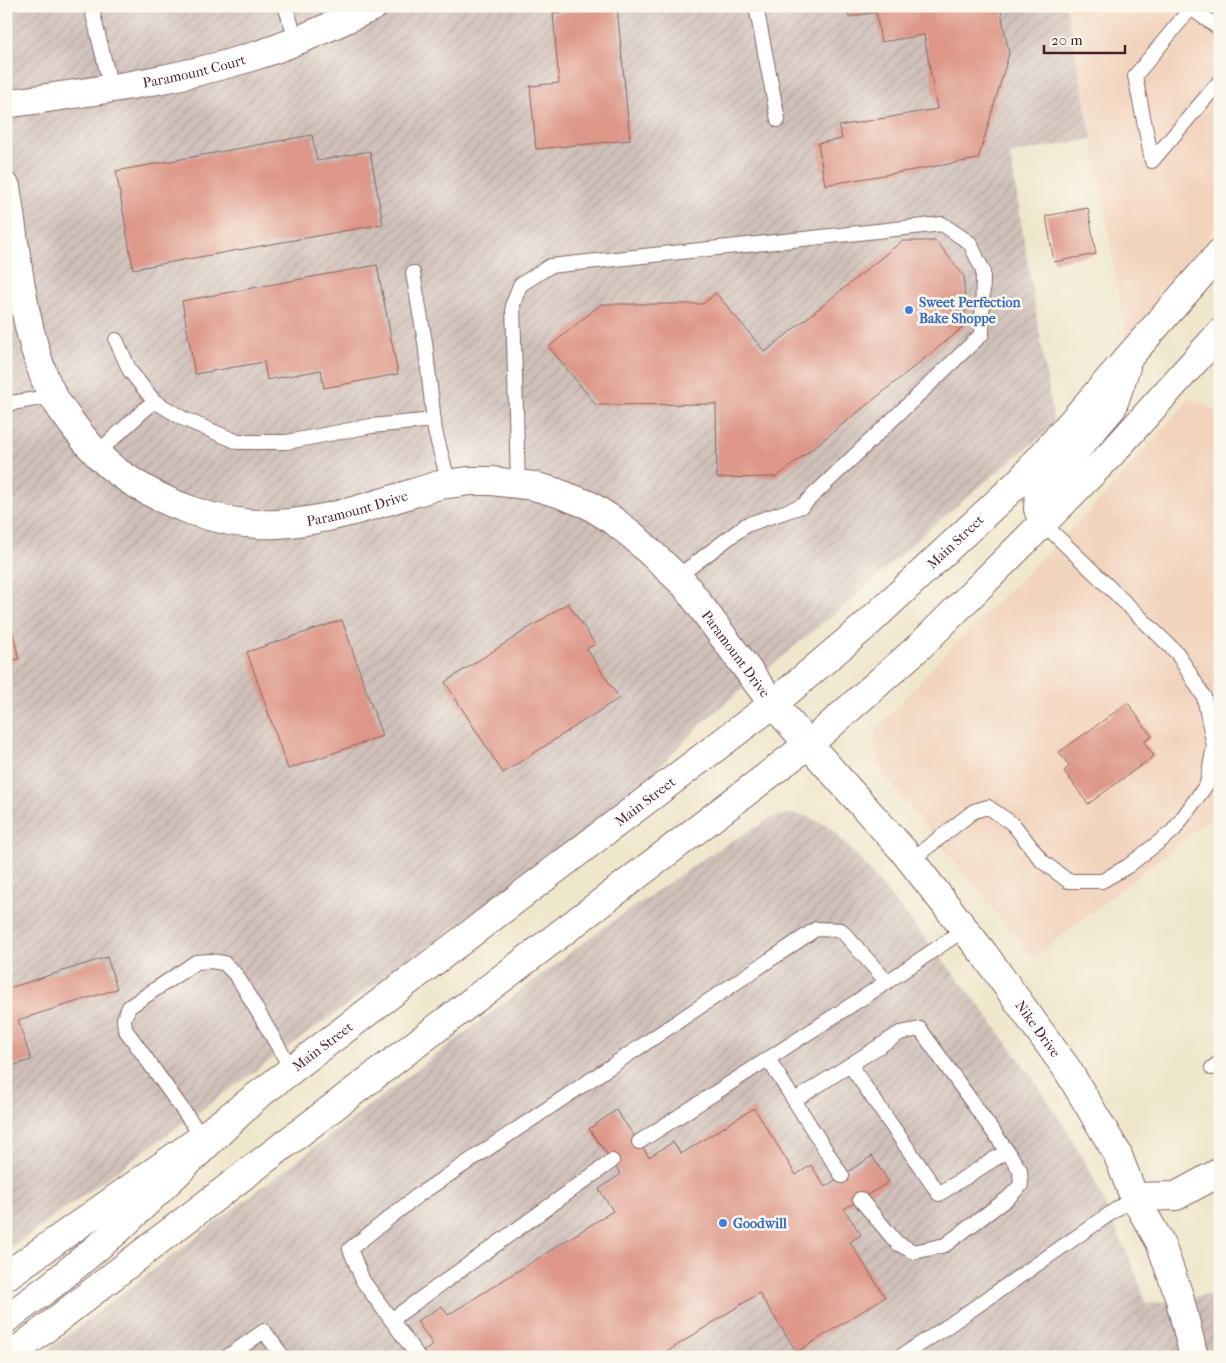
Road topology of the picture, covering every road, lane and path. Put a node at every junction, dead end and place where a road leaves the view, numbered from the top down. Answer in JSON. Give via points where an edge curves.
{"nodes":[{"id":1,"x":91,"y":6,"type":"edge"},
{"id":2,"x":285,"y":6,"type":"edge"},
{"id":3,"x":374,"y":6,"type":"edge"},
{"id":4,"x":756,"y":6,"type":"edge"},
{"id":5,"x":1220,"y":29,"type":"edge"},
{"id":6,"x":297,"y":41,"type":"junction"},
{"id":7,"x":1220,"y":81,"type":"edge"},
{"id":8,"x":111,"y":88,"type":"junction"},
{"id":9,"x":6,"y":104,"type":"edge"},
{"id":10,"x":778,"y":120,"type":"dead end"},
{"id":11,"x":6,"y":187,"type":"edge"},
{"id":12,"x":1220,"y":253,"type":"edge"},
{"id":13,"x":413,"y":273,"type":"dead end"},
{"id":14,"x":1220,"y":333,"type":"edge"},
{"id":15,"x":116,"y":340,"type":"dead end"},
{"id":16,"x":1130,"y":356,"type":"junction"},
{"id":17,"x":53,"y":396,"type":"junction"},
{"id":18,"x":154,"y":401,"type":"junction"},
{"id":19,"x":6,"y":404,"type":"edge"},
{"id":20,"x":434,"y":420,"type":"junction"},
{"id":21,"x":98,"y":453,"type":"junction"},
{"id":22,"x":449,"y":484,"type":"junction"},
{"id":23,"x":518,"y":484,"type":"junction"},
{"id":24,"x":1043,"y":522,"type":"junction"},
{"id":25,"x":677,"y":577,"type":"junction"},
{"id":26,"x":773,"y":704,"type":"junction"},
{"id":27,"x":809,"y":744,"type":"junction"},
{"id":28,"x":911,"y":860,"type":"junction"},
{"id":29,"x":965,"y":929,"type":"junction"},
{"id":30,"x":887,"y":982,"type":"junction"},
{"id":31,"x":768,"y":1059,"type":"junction"},
{"id":32,"x":850,"y":1065,"type":"junction"},
{"id":33,"x":292,"y":1070,"type":"junction"},
{"id":34,"x":795,"y":1100,"type":"junction"},
{"id":35,"x":205,"y":1141,"type":"junction"},
{"id":36,"x":639,"y":1142,"type":"dead end"},
{"id":37,"x":1007,"y":1151,"type":"junction"},
{"id":38,"x":612,"y":1161,"type":"dead end"},
{"id":39,"x":1220,"y":1172,"type":"edge"},
{"id":40,"x":842,"y":1176,"type":"dead end"},
{"id":41,"x":1134,"y":1197,"type":"junction"},
{"id":42,"x":860,"y":1200,"type":"dead end"},
{"id":43,"x":6,"y":1276,"type":"edge"},
{"id":44,"x":6,"y":1319,"type":"edge"},
{"id":45,"x":391,"y":1320,"type":"junction"},
{"id":46,"x":417,"y":1355,"type":"dead end"},
{"id":47,"x":9,"y":1357,"type":"edge"},
{"id":48,"x":227,"y":1357,"type":"edge"},
{"id":49,"x":283,"y":1357,"type":"edge"},
{"id":50,"x":900,"y":1357,"type":"edge"},
{"id":51,"x":1194,"y":1357,"type":"edge"}],
"edges":[{"from":1,"to":8,"type":"lane"},
{"from":2,"to":6,"type":"lane"},
{"from":3,"to":6,"type":"main road","name":"Paramount Court"},
{"from":4,"to":10,"type":"lane"},
{"from":5,"to":7,"type":"lane","via":[[1191,8],[1135,76],[1152,161]]},
{"from":6,"to":8,"type":"main road","name":"Paramount Court","via":[[200,72]]},
{"from":8,"to":9,"type":"main road","name":"Paramount Court"},
{"from":11,"to":17,"type":"main road","name":"Paramount Drive","via":[[31,339]]},
{"from":12,"to":16,"type":"main road","name":"Main Street"},
{"from":13,"to":20,"type":"lane"},
{"from":14,"to":24,"type":"main road","via":[[1111,454]]},
{"from":15,"to":18,"type":"lane","via":[[130,371]]},
{"from":16,"to":24,"type":"main road","via":[[1112,408],[1039,491],[1038,509]]},
{"from":16,"to":26,"type":"main road","name":"Main Street","via":[[1019,482],[865,626]]},
{"from":17,"to":19,"type":"lane"},
{"from":17,"to":21,"type":"main road","name":"Paramount Drive","via":[[83,440]]},
{"from":18,"to":20,"type":"lane","via":[[184,419],[238,442],[287,442],[371,426]]},
{"from":18,"to":21,"type":"lane"},
{"from":20,"to":22,"type":"lane"},
{"from":21,"to":22,"type":"main road","name":"Paramount Drive","via":[[117,472],[152,494],[189,511],[252,523],[324,519]]},
{"from":22,"to":23,"type":"main road","name":"Paramount Drive","via":[[470,481]]},
{"from":23,"to":25,"type":"main road","name":"Paramount Drive","via":[[558,493],[589,505],[633,536]]},
{"from":23,"to":25,"type":"lane","via":[[513,304],[520,285],[550,266],[942,224],[970,243],[983,271],[982,334],[802,506],[746,525]]},
{"from":24,"to":27,"type":"main road","via":[[920,646]]},
{"from":24,"to":28,"type":"lane","via":[[1177,653],[1204,698],[1214,746],[1207,784],[1173,831],[1128,866],[1102,881],[1068,881],[1042,861],[1013,824],[988,807],[974,811]]},
{"from":25,"to":26,"type":"main road","name":"Paramount Drive"},
{"from":26,"to":27,"type":"main road","name":"Paramount Drive"},
{"from":26,"to":33,"type":"main road","name":"Main Street"},
{"from":27,"to":28,"type":"main road","name":"Nike Drive"},
{"from":27,"to":47,"type":"main road"},
{"from":28,"to":29,"type":"main road","name":"Nike Drive"},
{"from":29,"to":30,"type":"lane"},
{"from":29,"to":41,"type":"main road","name":"Nike Drive","via":[[1067,1069],[1117,1153]]},
{"from":30,"to":31,"type":"lane"},
{"from":30,"to":45,"type":"lane","via":[[841,930],[816,929],[417,1196],[350,1248],[363,1281]]},
{"from":31,"to":34,"type":"lane"},
{"from":31,"to":36,"type":"lane"},
{"from":32,"to":34,"type":"lane"},
{"from":32,"to":37,"type":"lane","via":[[900,1033],[920,1029]]},
{"from":32,"to":37,"type":"lane","via":[[940,1194]]},
{"from":33,"to":35,"type":"main road","name":"Main Street"},
{"from":33,"to":35,"type":"lane","via":[[237,976],[224,963],[196,962],[129,1007],[124,1019],[125,1029]]},
{"from":34,"to":40,"type":"lane"},
{"from":35,"to":43,"type":"main road"},
{"from":35,"to":44,"type":"main road","via":[[118,1230]]},
{"from":37,"to":42,"type":"lane","via":[[1020,1170],[1021,1185],[945,1245],[914,1252],[897,1243]]},
{"from":38,"to":45,"type":"lane"},
{"from":39,"to":41,"type":"main road","via":[[1176,1196]]},
{"from":41,"to":50,"type":"lane"},
{"from":41,"to":51,"type":"main road","name":"Nike Drive","via":[[1160,1242],[1179,1296]]},
{"from":45,"to":46,"type":"lane"},
{"from":48,"to":49,"type":"lane","via":[[264,1330]]}]}
